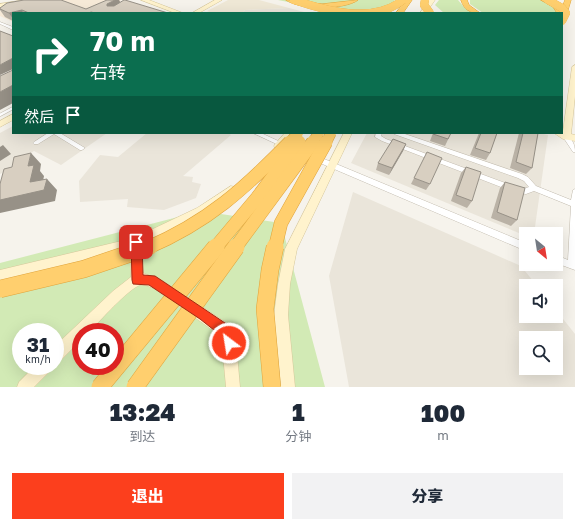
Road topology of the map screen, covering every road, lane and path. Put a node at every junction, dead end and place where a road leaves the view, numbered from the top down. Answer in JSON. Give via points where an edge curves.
{"nodes":[{"id":1,"x":32,"y":0,"type":"edge"},
{"id":2,"x":144,"y":0,"type":"edge"},
{"id":3,"x":219,"y":0,"type":"edge"},
{"id":4,"x":286,"y":0,"type":"edge"},
{"id":5,"x":289,"y":0,"type":"edge"},
{"id":6,"x":294,"y":0,"type":"edge"},
{"id":7,"x":352,"y":0,"type":"edge"},
{"id":8,"x":355,"y":0,"type":"edge"},
{"id":9,"x":400,"y":0,"type":"edge"},
{"id":10,"x":403,"y":0,"type":"edge"},
{"id":11,"x":409,"y":0,"type":"edge"},
{"id":12,"x":417,"y":0,"type":"edge"},
{"id":13,"x":424,"y":0,"type":"edge"},
{"id":14,"x":432,"y":0,"type":"edge"},
{"id":15,"x":460,"y":0,"type":"edge"},
{"id":16,"x":464,"y":0,"type":"edge"},
{"id":17,"x":544,"y":0,"type":"edge"},
{"id":18,"x":548,"y":0,"type":"edge"},
{"id":19,"x":564,"y":0,"type":"edge"},
{"id":20,"x":568,"y":0,"type":"edge"},
{"id":21,"x":0,"y":6,"type":"edge"},
{"id":22,"x":177,"y":12,"type":"edge"},
{"id":23,"x":198,"y":12,"type":"edge"},
{"id":24,"x":343,"y":12,"type":"edge"},
{"id":25,"x":355,"y":12,"type":"edge"},
{"id":26,"x":372,"y":12,"type":"edge"},
{"id":27,"x":391,"y":12,"type":"edge"},
{"id":28,"x":399,"y":12,"type":"edge"},
{"id":29,"x":408,"y":12,"type":"edge"},
{"id":30,"x":424,"y":12,"type":"edge"},
{"id":31,"x":429,"y":12,"type":"edge"},
{"id":32,"x":472,"y":12,"type":"edge"},
{"id":33,"x":475,"y":12,"type":"edge"},
{"id":34,"x":559,"y":12,"type":"edge"},
{"id":35,"x":560,"y":12,"type":"edge"},
{"id":36,"x":563,"y":17,"type":"edge"},
{"id":37,"x":563,"y":18,"type":"edge"},
{"id":38,"x":0,"y":24,"type":"edge"},
{"id":39,"x":12,"y":29,"type":"edge"},
{"id":40,"x":575,"y":67,"type":"edge"},
{"id":41,"x":12,"y":109,"type":"edge"},
{"id":42,"x":0,"y":115,"type":"edge"},
{"id":43,"x":12,"y":118,"type":"edge"},
{"id":44,"x":0,"y":124,"type":"edge"},
{"id":45,"x":567,"y":132,"type":"edge"},
{"id":46,"x":50,"y":134,"type":"edge"},
{"id":47,"x":58,"y":134,"type":"edge"},
{"id":48,"x":257,"y":134,"type":"edge"},
{"id":49,"x":289,"y":134,"type":"edge"},
{"id":50,"x":295,"y":134,"type":"edge"},
{"id":51,"x":305,"y":134,"type":"edge"},
{"id":52,"x":347,"y":134,"type":"edge"},
{"id":53,"x":379,"y":134,"type":"edge"},
{"id":54,"x":399,"y":134,"type":"edge"},
{"id":55,"x":328,"y":135,"type":"edge"},
{"id":56,"x":36,"y":143,"type":"dead end"},
{"id":57,"x":82,"y":148,"type":"dead end"},
{"id":58,"x":279,"y":149,"type":"junction"},
{"id":59,"x":575,"y":150,"type":"edge"},
{"id":60,"x":332,"y":164,"type":"junction"},
{"id":61,"x":534,"y":188,"type":"junction"},
{"id":62,"x":575,"y":192,"type":"edge"},
{"id":63,"x":574,"y":204,"type":"edge"},
{"id":64,"x":575,"y":214,"type":"edge"},
{"id":65,"x":136,"y":242,"type":"junction"},
{"id":66,"x":519,"y":244,"type":"edge"},
{"id":67,"x":563,"y":262,"type":"edge"},
{"id":68,"x":573,"y":267,"type":"edge"},
{"id":69,"x":0,"y":276,"type":"edge"},
{"id":70,"x":137,"y":280,"type":"junction"},
{"id":71,"x":0,"y":289,"type":"edge"},
{"id":72,"x":64,"y":347,"type":"edge"},
{"id":73,"x":36,"y":375,"type":"edge"},
{"id":74,"x":24,"y":387,"type":"edge"},
{"id":75,"x":100,"y":387,"type":"edge"},
{"id":76,"x":134,"y":387,"type":"edge"},
{"id":77,"x":233,"y":387,"type":"edge"},
{"id":78,"x":272,"y":387,"type":"edge"},
{"id":79,"x":288,"y":387,"type":"edge"}],
"edges":[{"from":1,"to":21,"type":"street"},
{"from":2,"to":22,"type":"street"},
{"from":3,"to":23,"type":"street"},
{"from":4,"to":24,"type":"highway","bridge":true,"via":[[313,8]]},
{"from":5,"to":8,"type":"highway","bridge":true,"via":[[315,6],[337,5]]},
{"from":6,"to":7,"type":"highway","bridge":true,"via":[[330,4]]},
{"from":6,"to":25,"type":"highway","bridge":true,"via":[[324,8]]},
{"from":9,"to":27,"type":"street"},
{"from":10,"to":26,"type":"highway","bridge":true,"via":[[390,10]]},
{"from":11,"to":28,"type":"highway"},
{"from":12,"to":29,"type":"highway"},
{"from":13,"to":31,"type":"highway","bridge":true,"via":[[424,5]]},
{"from":14,"to":30,"type":"street"},
{"from":15,"to":32,"type":"highway","via":[[464,7]]},
{"from":16,"to":33,"type":"highway","via":[[466,6]]},
{"from":17,"to":34,"type":"highway","bridge":true,"via":[[555,6]]},
{"from":18,"to":37,"type":"highway","bridge":true,"via":[[562,8],[566,13]]},
{"from":19,"to":35,"type":"highway"},
{"from":20,"to":36,"type":"highway"},
{"from":38,"to":39,"type":"street"},
{"from":40,"to":45,"type":"street"},
{"from":41,"to":42,"type":"lane"},
{"from":43,"to":44,"type":"street"},
{"from":45,"to":59,"type":"street"},
{"from":46,"to":56,"type":"street"},
{"from":47,"to":57,"type":"street"},
{"from":48,"to":58,"type":"street"},
{"from":49,"to":58,"type":"street"},
{"from":50,"to":58,"type":"highway","bridge":true},
{"from":51,"to":75,"type":"highway","bridge":true,"via":[[257,198]]},
{"from":52,"to":60,"type":"street"},
{"from":53,"to":61,"type":"street","via":[[384,140],[516,190],[526,191]]},
{"from":54,"to":61,"type":"street","via":[[520,176]]},
{"from":55,"to":76,"type":"highway","bridge":true},
{"from":55,"to":78,"type":"highway","bridge":true,"via":[[281,223],[270,270],[265,309]]},
{"from":58,"to":60,"type":"street"},
{"from":58,"to":65,"type":"street","via":[[237,186],[207,207]]},
{"from":58,"to":71,"type":"highway","bridge":true,"via":[[216,211],[184,231],[146,250],[96,266]]},
{"from":60,"to":66,"type":"street"},
{"from":60,"to":79,"type":"street","via":[[291,249],[284,284],[282,315]]},
{"from":61,"to":63,"type":"street"},
{"from":62,"to":63,"type":"street"},
{"from":63,"to":64,"type":"street"},
{"from":64,"to":68,"type":"street"},
{"from":65,"to":69,"type":"street"},
{"from":65,"to":70,"type":"street"},
{"from":67,"to":68,"type":"street"},
{"from":70,"to":72,"type":"street","via":[[117,295]]},
{"from":70,"to":77,"type":"street","via":[[151,280],[223,329],[229,343]]},
{"from":73,"to":74,"type":"street"}]}
